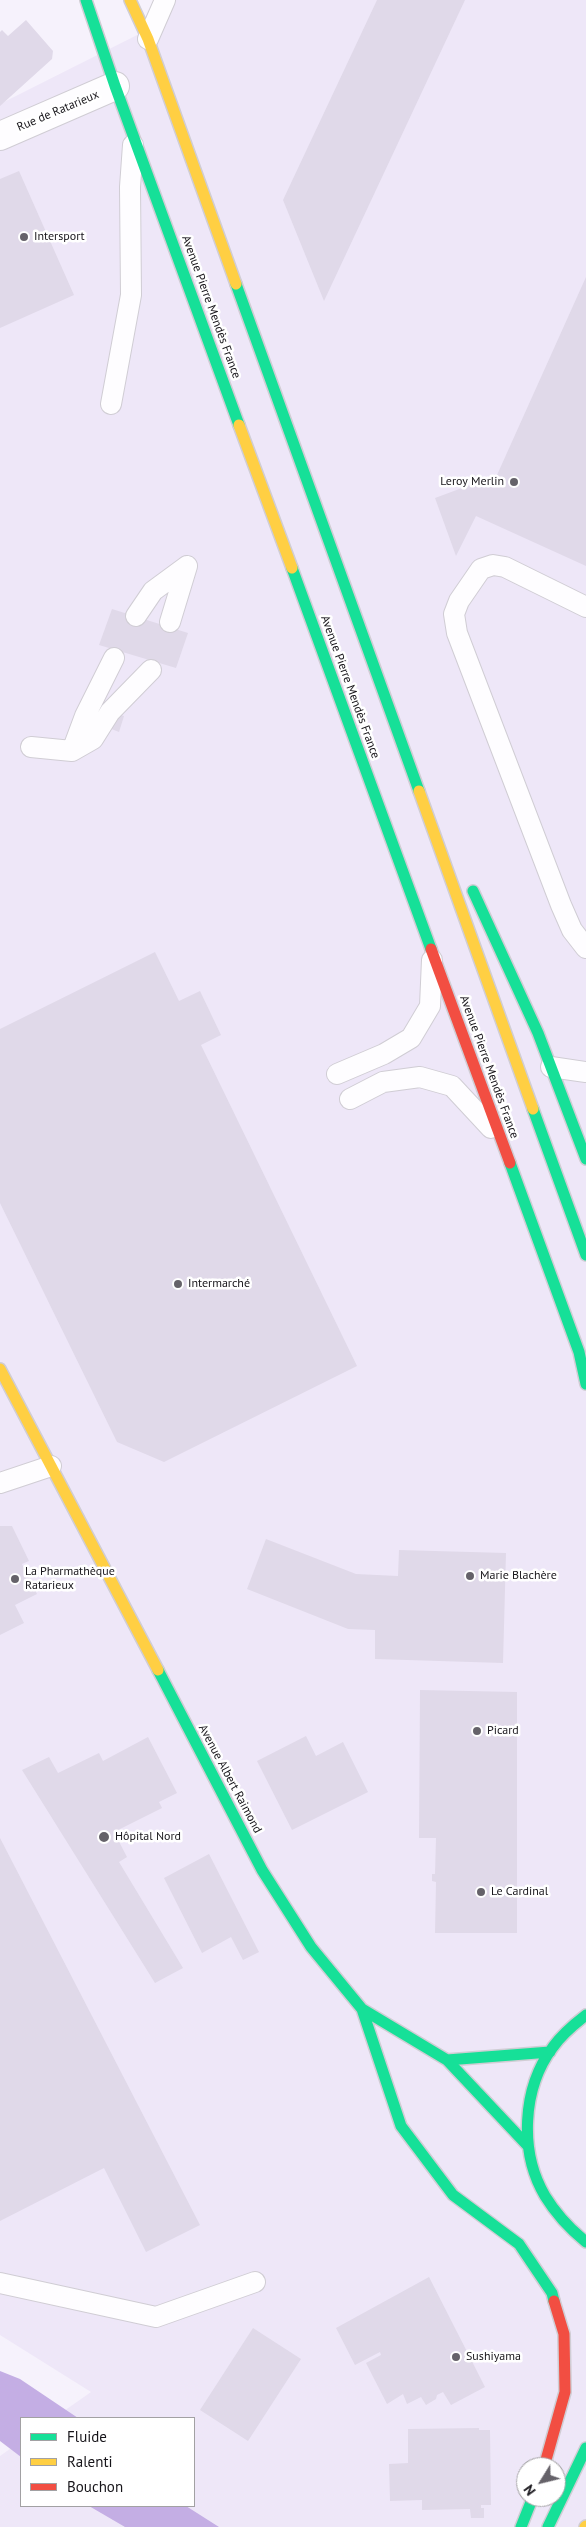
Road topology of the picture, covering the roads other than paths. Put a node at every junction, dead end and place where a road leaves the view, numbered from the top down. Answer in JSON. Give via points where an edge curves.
{"nodes":[{"id":1,"x":86,"y":0,"type":"edge"},
{"id":2,"x":130,"y":0,"type":"edge"},
{"id":3,"x":165,"y":0,"type":"edge"},
{"id":4,"x":148,"y":39,"type":"junction"},
{"id":5,"x":115,"y":86,"type":"junction"},
{"id":6,"x":133,"y":135,"type":"junction"},
{"id":7,"x":0,"y":136,"type":"edge"},
{"id":8,"x":111,"y":404,"type":"dead end"},
{"id":9,"x":337,"y":568,"type":"junction"},
{"id":10,"x":586,"y":607,"type":"edge"},
{"id":11,"x":136,"y":616,"type":"dead end"},
{"id":12,"x":170,"y":622,"type":"dead end"},
{"id":13,"x":382,"y":654,"type":"dead end"},
{"id":14,"x":114,"y":658,"type":"dead end"},
{"id":15,"x":151,"y":670,"type":"dead end"},
{"id":16,"x":31,"y":747,"type":"dead end"},
{"id":17,"x":72,"y":751,"type":"junction"},
{"id":18,"x":468,"y":875,"type":"dead end"},
{"id":19,"x":586,"y":948,"type":"edge"},
{"id":20,"x":433,"y":953,"type":"junction"},
{"id":21,"x":551,"y":1067,"type":"junction"},
{"id":22,"x":586,"y":1072,"type":"edge"},
{"id":23,"x":337,"y":1074,"type":"dead end"},
{"id":24,"x":350,"y":1099,"type":"dead end"},
{"id":25,"x":501,"y":1140,"type":"junction"},
{"id":26,"x":586,"y":1159,"type":"edge"},
{"id":27,"x":586,"y":1255,"type":"edge"},
{"id":28,"x":0,"y":1369,"type":"edge"},
{"id":29,"x":586,"y":1384,"type":"edge"},
{"id":30,"x":51,"y":1466,"type":"junction"},
{"id":31,"x":0,"y":1483,"type":"edge"},
{"id":32,"x":362,"y":2009,"type":"junction"},
{"id":33,"x":586,"y":2016,"type":"edge"},
{"id":34,"x":550,"y":2052,"type":"junction"},
{"id":35,"x":447,"y":2060,"type":"junction"},
{"id":36,"x":528,"y":2146,"type":"junction"},
{"id":37,"x":586,"y":2242,"type":"edge"},
{"id":38,"x":254,"y":2282,"type":"dead end"},
{"id":39,"x":0,"y":2283,"type":"edge"},
{"id":40,"x":586,"y":2448,"type":"edge"},
{"id":41,"x":547,"y":2457,"type":"edge"},
{"id":42,"x":528,"y":2507,"type":"edge"},
{"id":43,"x":521,"y":2527,"type":"edge"},
{"id":44,"x":548,"y":2527,"type":"edge"}],
"edges":[{"from":1,"to":5,"type":"main road","name":"Avenue Pierre Mendès France"},
{"from":2,"to":4,"type":"main road"},
{"from":3,"to":4,"type":"lane"},
{"from":4,"to":9,"type":"main road"},
{"from":5,"to":6,"type":"main road","name":"Avenue Pierre Mendès France"},
{"from":5,"to":7,"type":"street","name":"Rue de Ratarieux"},
{"from":6,"to":8,"type":"lane","via":[[131,295]]},
{"from":6,"to":20,"type":"main road","name":"Avenue Pierre Mendès France"},
{"from":9,"to":13,"type":"main road"},
{"from":9,"to":27,"type":"main road"},
{"from":10,"to":19,"type":"lane","via":[[505,567],[493,565],[481,569],[454,614],[457,633],[558,897],[572,930]]},
{"from":11,"to":12,"type":"lane","via":[[153,591],[187,566]]},
{"from":14,"to":17,"type":"lane","via":[[85,716]]},
{"from":15,"to":17,"type":"lane","via":[[110,712],[93,739]]},
{"from":16,"to":17,"type":"lane"},
{"from":18,"to":21,"type":"main road"},
{"from":20,"to":23,"type":"lane","via":[[430,1006],[411,1038],[384,1054]]},
{"from":20,"to":25,"type":"main road","name":"Avenue Pierre Mendès France"},
{"from":21,"to":22,"type":"lane"},
{"from":21,"to":26,"type":"main road"},
{"from":24,"to":25,"type":"lane","via":[[383,1082],[420,1077],[452,1086],[475,1107]]},
{"from":25,"to":29,"type":"main road","name":"Avenue Pierre Mendès France","via":[[579,1352]]},
{"from":28,"to":30,"type":"main road","name":"Avenue Albert Raimond"},
{"from":30,"to":31,"type":"lane"},
{"from":30,"to":32,"type":"main road","name":"Avenue Albert Raimond","via":[[262,1870],[311,1947]]},
{"from":32,"to":35,"type":"main road","name":"Avenue Albert Raimond"},
{"from":32,"to":41,"type":"main road","via":[[401,2126],[453,2194],[520,2244],[552,2293],[564,2334],[565,2392]]},
{"from":33,"to":34,"type":"main road","via":[[577,2021]]},
{"from":34,"to":35,"type":"main road"},
{"from":34,"to":36,"type":"main road","via":[[535,2081],[529,2105]]},
{"from":35,"to":36,"type":"main road","name":"Avenue Albert Raimond"},
{"from":36,"to":37,"type":"main road","via":[[539,2186],[560,2220]]},
{"from":38,"to":39,"type":"lane","via":[[156,2317]]},
{"from":40,"to":44,"type":"main road"},
{"from":42,"to":43,"type":"main road"}]}
